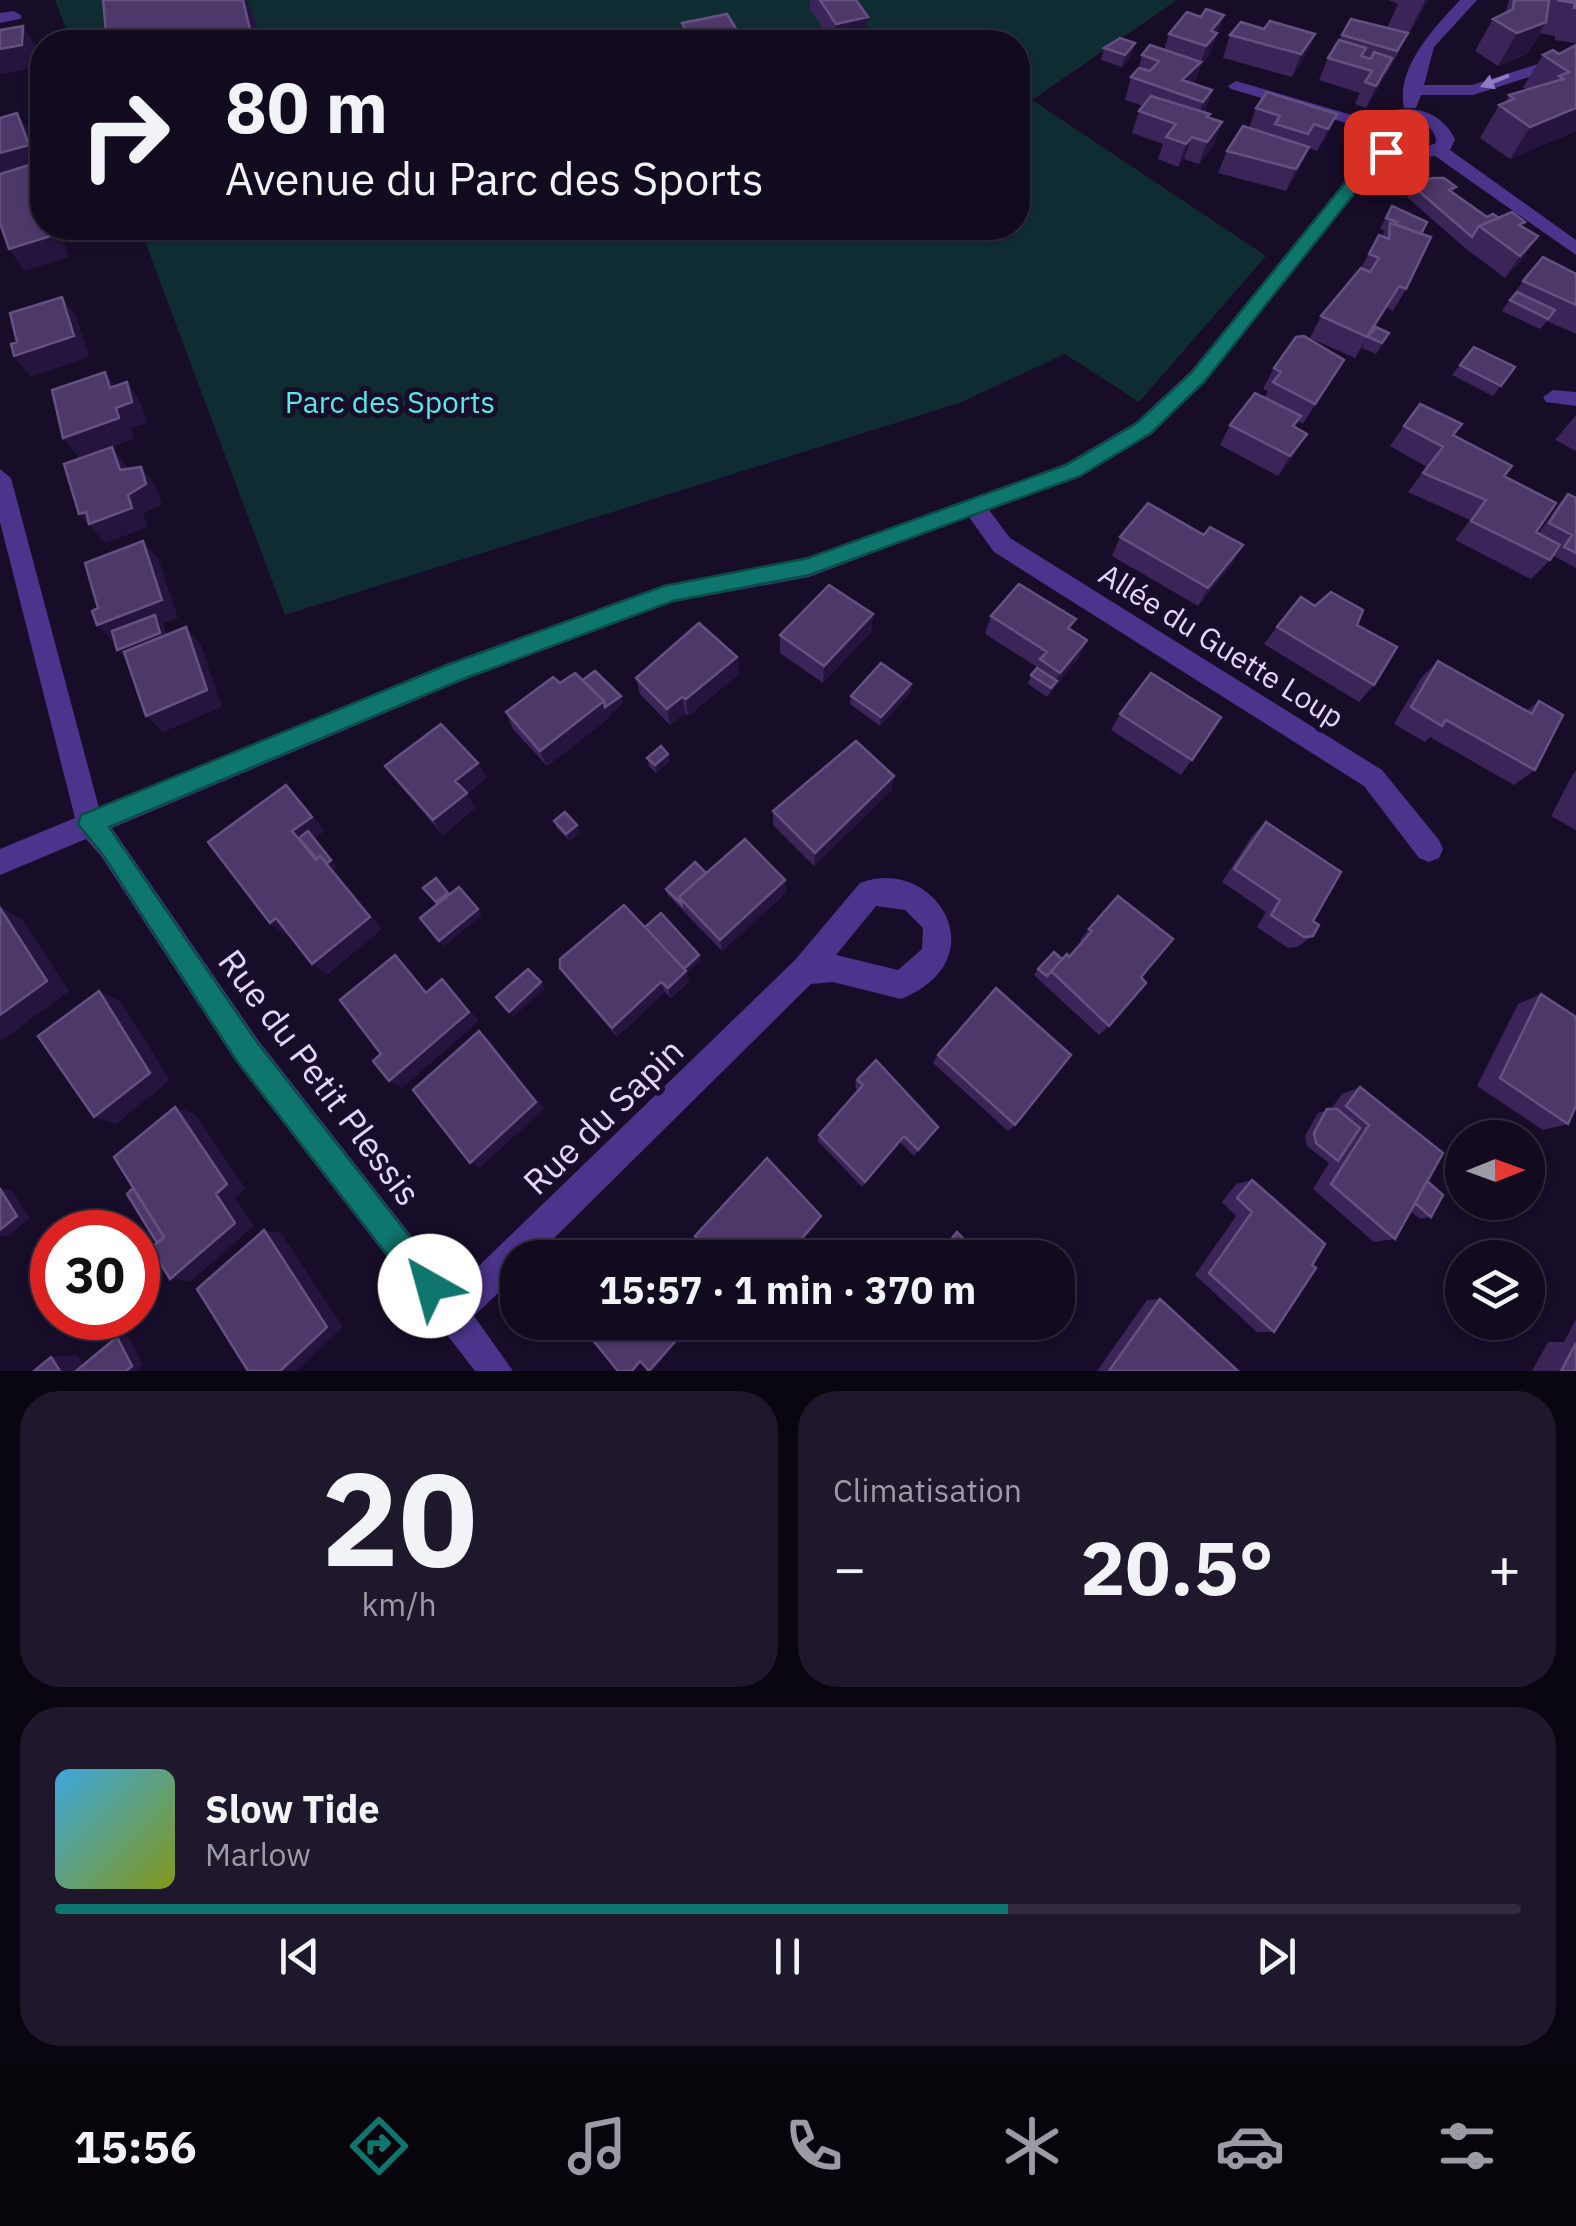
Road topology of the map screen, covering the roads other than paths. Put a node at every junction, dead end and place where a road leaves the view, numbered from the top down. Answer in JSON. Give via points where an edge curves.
{"nodes":[{"id":1,"x":1469,"y":0,"type":"edge"},
{"id":2,"x":1576,"y":57,"type":"edge"},
{"id":3,"x":1236,"y":86,"type":"dead end"},
{"id":4,"x":1413,"y":90,"type":"junction"},
{"id":5,"x":1409,"y":114,"type":"junction"},
{"id":6,"x":1387,"y":137,"type":"junction"},
{"id":7,"x":1438,"y":150,"type":"junction"},
{"id":8,"x":1576,"y":249,"type":"edge"},
{"id":9,"x":1553,"y":397,"type":"dead end"},
{"id":10,"x":1576,"y":399,"type":"edge"},
{"id":11,"x":0,"y":478,"type":"edge"},
{"id":12,"x":973,"y":505,"type":"junction"},
{"id":13,"x":90,"y":824,"type":"junction"},
{"id":14,"x":1428,"y":850,"type":"dead end"},
{"id":15,"x":0,"y":862,"type":"edge"},
{"id":16,"x":806,"y":970,"type":"dead end"},
{"id":17,"x":452,"y":1315,"type":"junction"},
{"id":18,"x":496,"y":1371,"type":"edge"}],
"edges":[{"from":1,"to":4,"type":"street","via":[[1426,46]]},
{"from":2,"to":4,"type":"street","one_way":true,"via":[[1473,90]]},
{"from":3,"to":6,"type":"lane"},
{"from":4,"to":5,"type":"street"},
{"from":5,"to":6,"type":"street","via":[[1386,118]]},
{"from":5,"to":7,"type":"street","via":[[1444,132]]},
{"from":6,"to":7,"type":"street","via":[[1412,152]]},
{"from":6,"to":12,"type":"street","via":[[1198,376],[1144,428],[1073,470]]},
{"from":7,"to":8,"type":"street"},
{"from":9,"to":10,"type":"lane"},
{"from":11,"to":13,"type":"street"},
{"from":12,"to":13,"type":"street","via":[[809,567],[672,592],[455,672]]},
{"from":12,"to":14,"type":"street","name":"Allée du Guette Loup","via":[[1002,545],[1373,778]]},
{"from":13,"to":15,"type":"street"},
{"from":13,"to":17,"type":"street","name":"Rue du Petit Plessis","via":[[112,847],[246,1051]]},
{"from":16,"to":17,"type":"street","name":"Rue du Sapin"},
{"from":17,"to":18,"type":"street","name":"Rue du Petit Plessis"}]}
